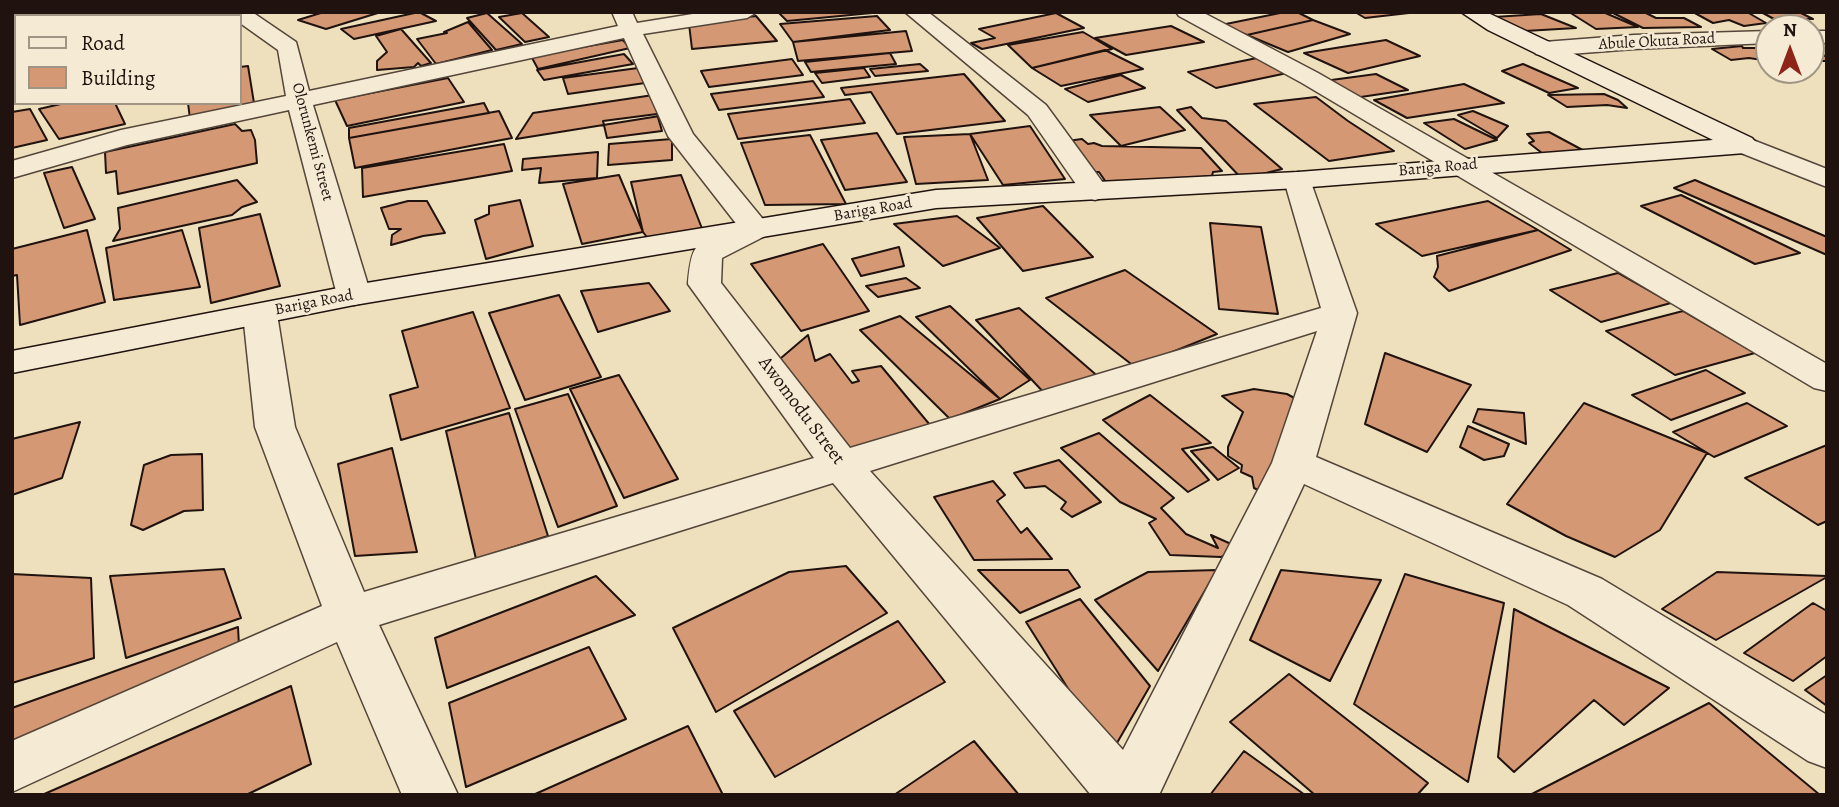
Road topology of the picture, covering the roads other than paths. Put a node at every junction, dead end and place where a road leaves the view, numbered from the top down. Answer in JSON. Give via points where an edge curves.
{"nodes":[{"id":1,"x":747,"y":12,"type":"edge"},
{"id":2,"x":915,"y":12,"type":"edge"},
{"id":3,"x":1186,"y":12,"type":"edge"},
{"id":4,"x":1471,"y":12,"type":"edge"},
{"id":5,"x":242,"y":15,"type":"edge"},
{"id":6,"x":626,"y":21,"type":"edge"},
{"id":7,"x":1755,"y":38,"type":"edge"},
{"id":8,"x":1544,"y":50,"type":"junction"},
{"id":9,"x":299,"y":100,"type":"junction"},
{"id":10,"x":1745,"y":145,"type":"junction"},
{"id":11,"x":1459,"y":166,"type":"junction"},
{"id":12,"x":12,"y":170,"type":"edge"},
{"id":13,"x":1827,"y":178,"type":"edge"},
{"id":14,"x":1298,"y":180,"type":"junction"},
{"id":15,"x":1095,"y":191,"type":"junction"},
{"id":16,"x":756,"y":229,"type":"junction"},
{"id":17,"x":354,"y":295,"type":"junction"},
{"id":18,"x":1340,"y":313,"type":"junction"},
{"id":19,"x":260,"y":314,"type":"junction"},
{"id":20,"x":12,"y":362,"type":"edge"},
{"id":21,"x":1827,"y":380,"type":"edge"},
{"id":22,"x":1293,"y":463,"type":"junction"},
{"id":23,"x":840,"y":464,"type":"junction"},
{"id":24,"x":350,"y":615,"type":"junction"},
{"id":25,"x":1827,"y":744,"type":"edge"},
{"id":26,"x":12,"y":767,"type":"edge"},
{"id":27,"x":430,"y":795,"type":"edge"},
{"id":28,"x":1128,"y":795,"type":"edge"}],
"edges":[{"from":1,"to":6,"type":"street"},
{"from":2,"to":15,"type":"street","via":[[1037,110]]},
{"from":3,"to":11,"type":"street"},
{"from":4,"to":8,"type":"street"},
{"from":5,"to":9,"type":"street","name":"Olorunkemi Street","via":[[288,47]]},
{"from":6,"to":9,"type":"street"},
{"from":6,"to":16,"type":"street","via":[[681,136]]},
{"from":7,"to":8,"type":"street","name":"Abule Okuta Road"},
{"from":8,"to":10,"type":"street"},
{"from":9,"to":12,"type":"street","via":[[121,138]]},
{"from":9,"to":17,"type":"street","name":"Olorunkemi Street"},
{"from":10,"to":11,"type":"street","name":"Bariga Road"},
{"from":10,"to":13,"type":"street"},
{"from":11,"to":14,"type":"street","name":"Bariga Road"},
{"from":11,"to":21,"type":"street"},
{"from":14,"to":15,"type":"street","name":"Bariga Road"},
{"from":14,"to":18,"type":"street"},
{"from":15,"to":16,"type":"street","name":"Bariga Road","via":[[936,199]]},
{"from":16,"to":17,"type":"street","name":"Bariga Road"},
{"from":16,"to":23,"type":"street","name":"Awomodu Street","via":[[706,253],[704,284]]},
{"from":17,"to":19,"type":"street","name":"Bariga Road"},
{"from":18,"to":22,"type":"street"},
{"from":18,"to":23,"type":"street"},
{"from":19,"to":20,"type":"street","name":"Bariga Road"},
{"from":19,"to":24,"type":"street","via":[[275,427]]},
{"from":22,"to":25,"type":"street","via":[[1585,592]]},
{"from":22,"to":28,"type":"street"},
{"from":23,"to":24,"type":"street"},
{"from":23,"to":28,"type":"street","name":"Awomodu Street"},
{"from":24,"to":26,"type":"street"},
{"from":24,"to":27,"type":"street"}]}
